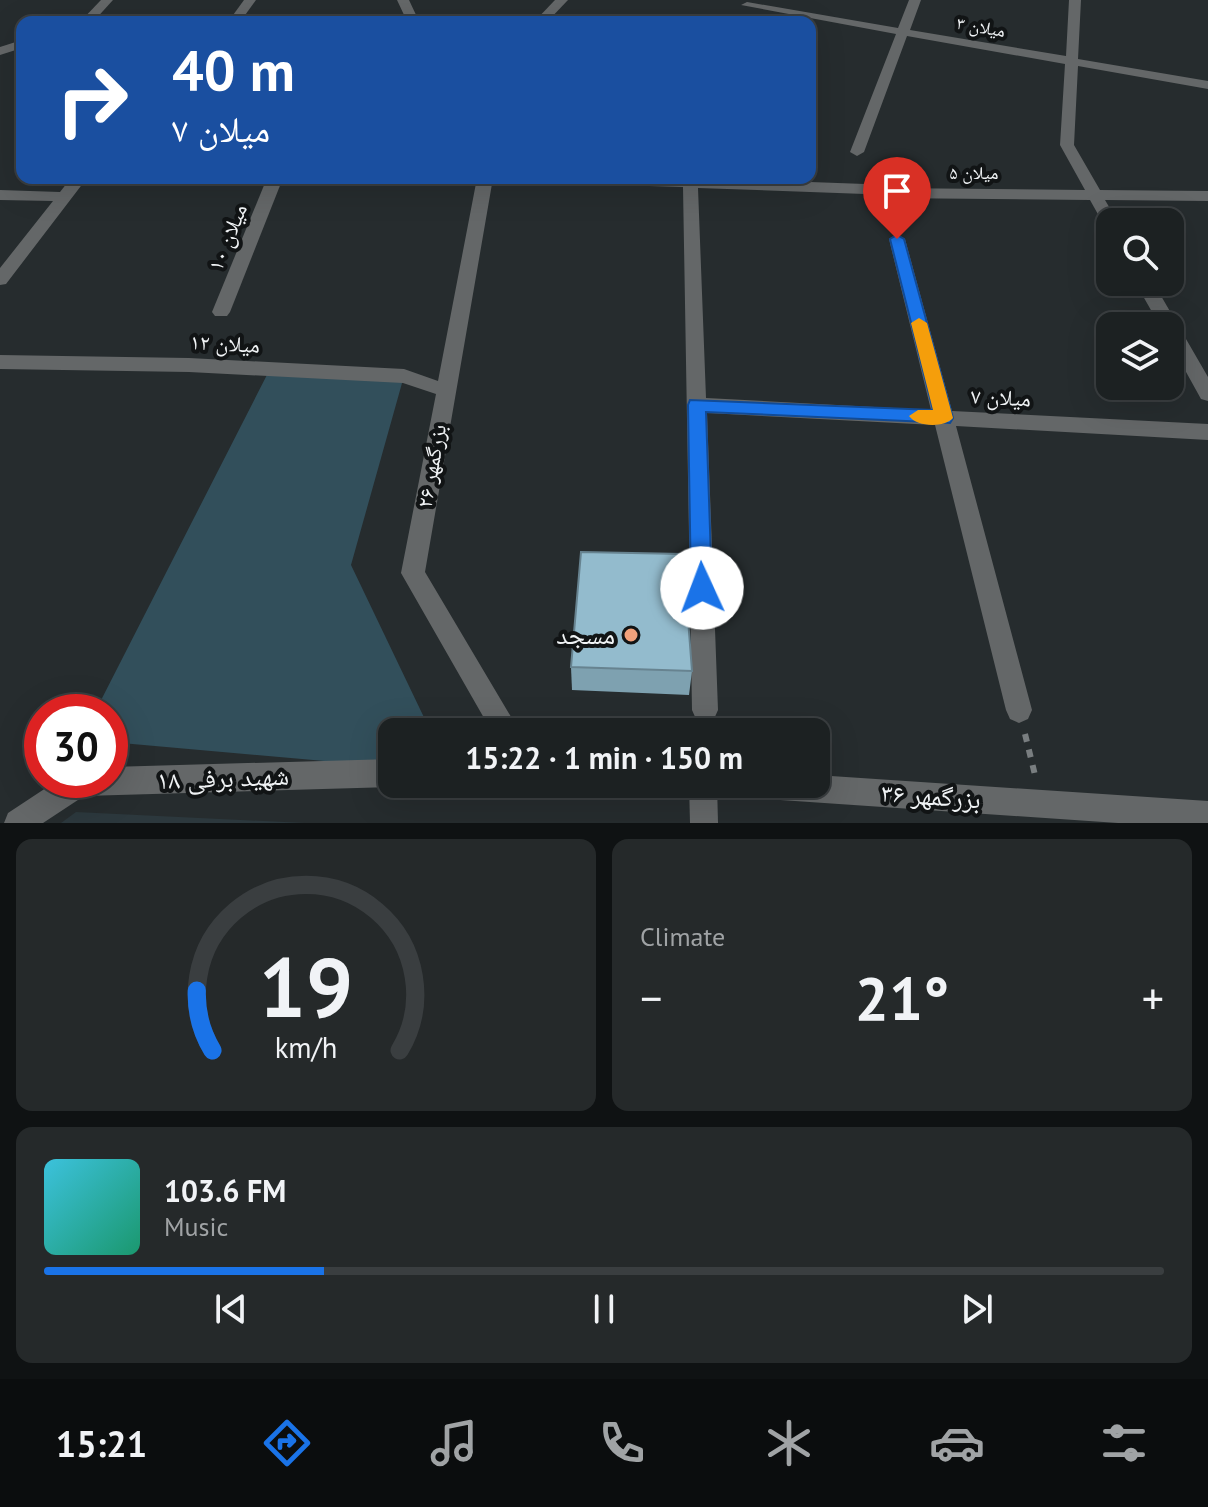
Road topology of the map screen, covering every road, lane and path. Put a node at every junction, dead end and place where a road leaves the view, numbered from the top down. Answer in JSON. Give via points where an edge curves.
{"nodes":[{"id":1,"x":107,"y":0,"type":"edge"},
{"id":2,"x":562,"y":0,"type":"edge"},
{"id":3,"x":915,"y":0,"type":"edge"},
{"id":4,"x":1075,"y":0,"type":"edge"},
{"id":5,"x":746,"y":6,"type":"edge"},
{"id":6,"x":92,"y":16,"type":"edge"},
{"id":7,"x":546,"y":16,"type":"edge"},
{"id":8,"x":807,"y":16,"type":"edge"},
{"id":9,"x":816,"y":18,"type":"edge"},
{"id":10,"x":904,"y":32,"type":"junction"},
{"id":11,"x":1071,"y":61,"type":"junction"},
{"id":12,"x":1208,"y":85,"type":"edge"},
{"id":13,"x":857,"y":152,"type":"dead end"},
{"id":14,"x":75,"y":184,"type":"edge"},
{"id":15,"x":273,"y":184,"type":"edge"},
{"id":16,"x":484,"y":184,"type":"edge"},
{"id":17,"x":690,"y":184,"type":"edge"},
{"id":18,"x":740,"y":184,"type":"edge"},
{"id":19,"x":1094,"y":193,"type":"junction"},
{"id":20,"x":0,"y":195,"type":"edge"},
{"id":21,"x":1208,"y":196,"type":"edge"},
{"id":22,"x":65,"y":197,"type":"junction"},
{"id":23,"x":1102,"y":208,"type":"edge"},
{"id":24,"x":897,"y":239,"type":"dead end"},
{"id":25,"x":0,"y":280,"type":"edge"},
{"id":26,"x":221,"y":312,"type":"dead end"},
{"id":27,"x":1184,"y":352,"type":"edge"},
{"id":28,"x":0,"y":362,"type":"edge"},
{"id":29,"x":445,"y":390,"type":"junction"},
{"id":30,"x":1208,"y":394,"type":"edge"},
{"id":31,"x":697,"y":405,"type":"junction"},
{"id":32,"x":944,"y":418,"type":"junction"},
{"id":33,"x":1208,"y":432,"type":"edge"},
{"id":34,"x":705,"y":710,"type":"dead end"},
{"id":35,"x":1019,"y":710,"type":"joint"},
{"id":36,"x":499,"y":718,"type":"edge"},
{"id":37,"x":378,"y":773,"type":"edge"},
{"id":38,"x":830,"y":789,"type":"edge"},
{"id":39,"x":703,"y":798,"type":"edge"},
{"id":40,"x":1042,"y":804,"type":"junction"},
{"id":41,"x":1208,"y":815,"type":"edge"},
{"id":42,"x":18,"y":823,"type":"edge"},
{"id":43,"x":704,"y":823,"type":"edge"}],
"edges":[{"from":1,"to":6,"type":"street"},
{"from":2,"to":7,"type":"street"},
{"from":3,"to":10,"type":"street"},
{"from":4,"to":11,"type":"street"},
{"from":5,"to":8,"type":"street","name":"میلان ۳"},
{"from":9,"to":10,"type":"street","name":"میلان ۳"},
{"from":10,"to":11,"type":"street","name":"میلان ۳"},
{"from":10,"to":13,"type":"street"},
{"from":11,"to":12,"type":"street","name":"میلان ۳"},
{"from":11,"to":19,"type":"street","via":[[1067,145]]},
{"from":14,"to":22,"type":"street"},
{"from":15,"to":26,"type":"street","name":"میلان ۱۰"},
{"from":16,"to":29,"type":"street","name":"بزرگمهر ۲۶"},
{"from":17,"to":31,"type":"street"},
{"from":18,"to":19,"type":"street","name":"میلان ۵","via":[[886,193]]},
{"from":19,"to":21,"type":"street","name":"میلان ۵"},
{"from":19,"to":23,"type":"street"},
{"from":20,"to":22,"type":"street"},
{"from":22,"to":25,"type":"street"},
{"from":24,"to":32,"type":"street"},
{"from":27,"to":30,"type":"street"},
{"from":28,"to":29,"type":"street","name":"میلان ۱۲","via":[[404,376]]},
{"from":29,"to":36,"type":"street","name":"بزرگمهر ۲۶","via":[[413,573]]},
{"from":31,"to":32,"type":"street","name":"میلان ۷"},
{"from":31,"to":34,"type":"street"},
{"from":32,"to":33,"type":"street","name":"میلان ۷"},
{"from":32,"to":35,"type":"street"},
{"from":35,"to":40,"type":"path"},
{"from":37,"to":42,"type":"street","name":"شهید برفی ۱۸","via":[[80,782]]},
{"from":38,"to":40,"type":"street","name":"بزرگمهر ۳۶"},
{"from":39,"to":43,"type":"street"},
{"from":40,"to":41,"type":"street","name":"بزرگمهر ۳۶"}]}
